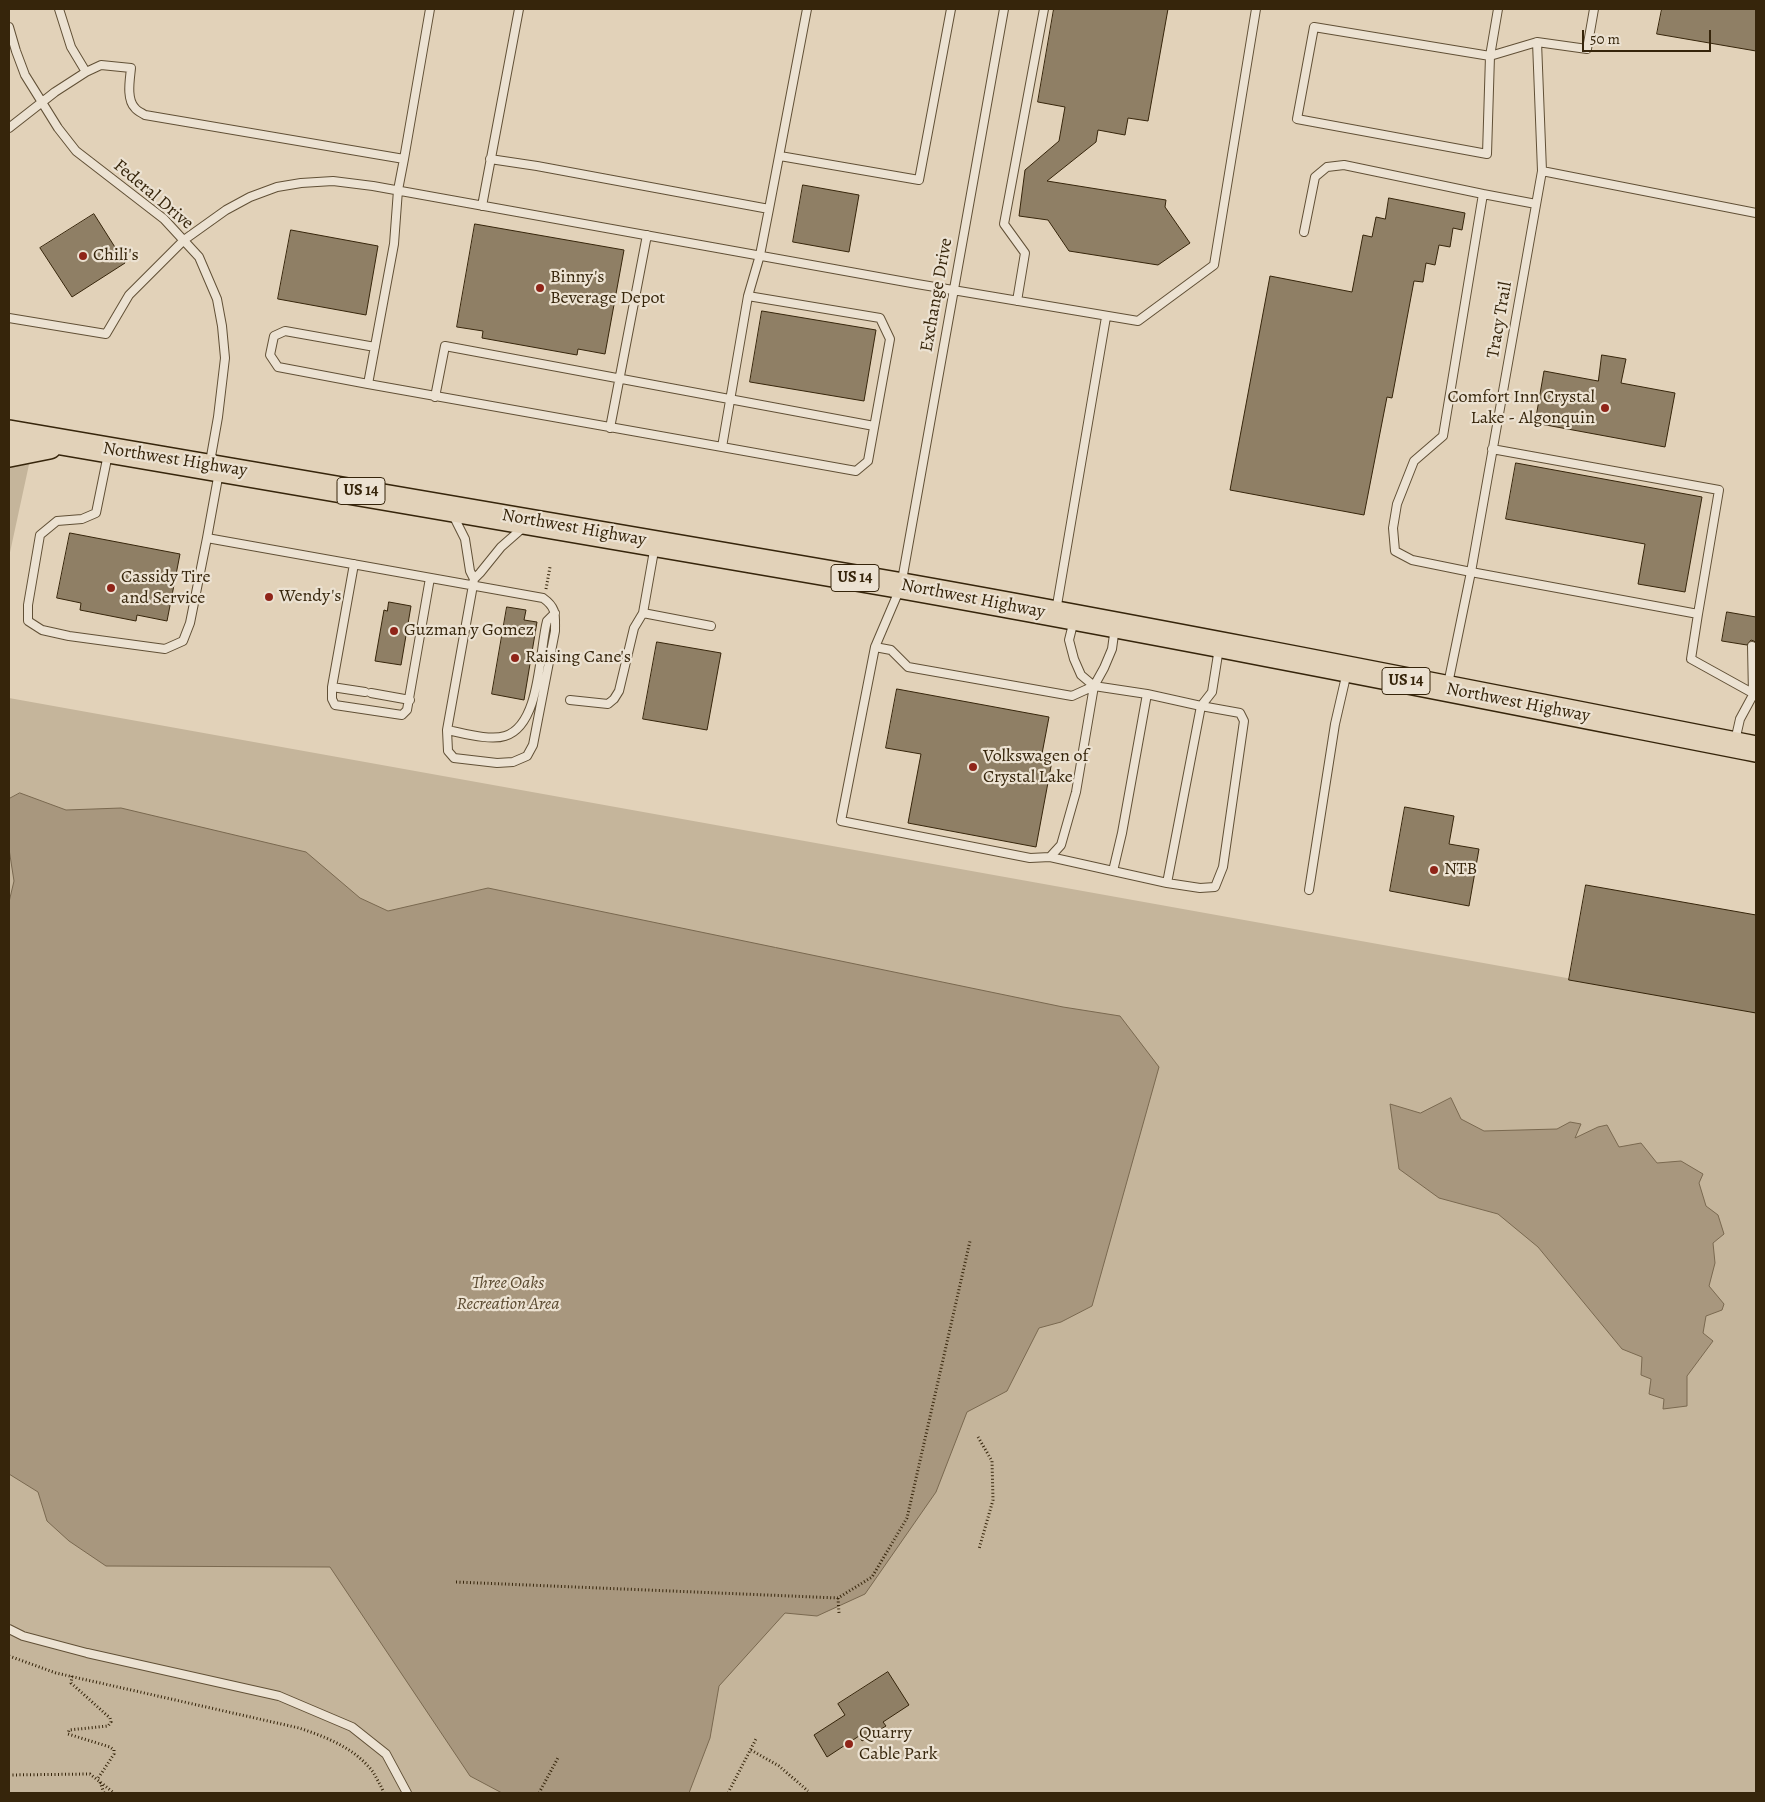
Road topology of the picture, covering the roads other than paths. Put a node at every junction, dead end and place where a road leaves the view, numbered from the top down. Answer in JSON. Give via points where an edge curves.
{"nodes":[{"id":1,"x":59,"y":9,"type":"edge"},
{"id":2,"x":430,"y":9,"type":"edge"},
{"id":3,"x":519,"y":9,"type":"edge"},
{"id":4,"x":807,"y":9,"type":"edge"},
{"id":5,"x":950,"y":9,"type":"edge"},
{"id":6,"x":1004,"y":9,"type":"edge"},
{"id":7,"x":1044,"y":9,"type":"edge"},
{"id":8,"x":1256,"y":9,"type":"edge"},
{"id":9,"x":1498,"y":9,"type":"edge"},
{"id":10,"x":1594,"y":9,"type":"edge"},
{"id":11,"x":9,"y":28,"type":"edge"},
{"id":12,"x":1538,"y":42,"type":"junction"},
{"id":13,"x":1490,"y":56,"type":"junction"},
{"id":14,"x":86,"y":72,"type":"junction"},
{"id":15,"x":42,"y":102,"type":"junction"},
{"id":16,"x":9,"y":128,"type":"edge"},
{"id":17,"x":780,"y":156,"type":"junction"},
{"id":18,"x":404,"y":159,"type":"junction"},
{"id":19,"x":490,"y":160,"type":"junction"},
{"id":20,"x":1542,"y":171,"type":"junction"},
{"id":21,"x":398,"y":190,"type":"junction"},
{"id":22,"x":1483,"y":194,"type":"junction"},
{"id":23,"x":1536,"y":204,"type":"junction"},
{"id":24,"x":482,"y":206,"type":"junction"},
{"id":25,"x":769,"y":209,"type":"junction"},
{"id":26,"x":1756,"y":213,"type":"edge"},
{"id":27,"x":1304,"y":232,"type":"dead end"},
{"id":28,"x":646,"y":235,"type":"junction"},
{"id":29,"x":184,"y":240,"type":"junction"},
{"id":30,"x":760,"y":254,"type":"junction"},
{"id":31,"x":953,"y":290,"type":"junction"},
{"id":32,"x":748,"y":296,"type":"junction"},
{"id":33,"x":1016,"y":301,"type":"junction"},
{"id":34,"x":1106,"y":317,"type":"junction"},
{"id":35,"x":9,"y":318,"type":"edge"},
{"id":36,"x":375,"y":347,"type":"junction"},
{"id":37,"x":620,"y":378,"type":"junction"},
{"id":38,"x":368,"y":384,"type":"junction"},
{"id":39,"x":435,"y":397,"type":"junction"},
{"id":40,"x":730,"y":399,"type":"junction"},
{"id":41,"x":874,"y":426,"type":"junction"},
{"id":42,"x":610,"y":428,"type":"junction"},
{"id":43,"x":9,"y":433,"type":"edge"},
{"id":44,"x":66,"y":442,"type":"junction"},
{"id":45,"x":722,"y":447,"type":"junction"},
{"id":46,"x":109,"y":449,"type":"junction"},
{"id":47,"x":1492,"y":449,"type":"junction"},
{"id":48,"x":9,"y":454,"type":"edge"},
{"id":49,"x":214,"y":466,"type":"junction"},
{"id":50,"x":449,"y":506,"type":"junction"},
{"id":51,"x":532,"y":520,"type":"junction"},
{"id":52,"x":207,"y":538,"type":"junction"},
{"id":53,"x":655,"y":543,"type":"junction"},
{"id":54,"x":354,"y":564,"type":"junction"},
{"id":55,"x":1471,"y":572,"type":"junction"},
{"id":56,"x":430,"y":578,"type":"junction"},
{"id":57,"x":473,"y":582,"type":"junction"},
{"id":58,"x":901,"y":586,"type":"junction"},
{"id":59,"x":555,"y":613,"type":"junction"},
{"id":60,"x":644,"y":613,"type":"junction"},
{"id":61,"x":1698,"y":614,"type":"junction"},
{"id":62,"x":1065,"y":617,"type":"junction"},
{"id":63,"x":711,"y":626,"type":"dead end"},
{"id":64,"x":1115,"y":626,"type":"junction"},
{"id":65,"x":1219,"y":646,"type":"junction"},
{"id":66,"x":1752,"y":646,"type":"dead end"},
{"id":67,"x":875,"y":647,"type":"junction"},
{"id":68,"x":1347,"y":670,"type":"junction"},
{"id":69,"x":1094,"y":686,"type":"junction"},
{"id":70,"x":332,"y":687,"type":"junction"},
{"id":71,"x":1447,"y":689,"type":"junction"},
{"id":72,"x":1147,"y":694,"type":"junction"},
{"id":73,"x":1755,"y":695,"type":"edge"},
{"id":74,"x":410,"y":700,"type":"junction"},
{"id":75,"x":570,"y":700,"type":"dead end"},
{"id":76,"x":1201,"y":706,"type":"junction"},
{"id":77,"x":448,"y":730,"type":"junction"},
{"id":78,"x":1745,"y":747,"type":"edge"},
{"id":79,"x":1050,"y":857,"type":"junction"},
{"id":80,"x":1113,"y":871,"type":"junction"},
{"id":81,"x":1167,"y":883,"type":"junction"},
{"id":82,"x":1309,"y":890,"type":"dead end"},
{"id":83,"x":11,"y":1629,"type":"edge"},
{"id":84,"x":407,"y":1793,"type":"edge"}],
"edges":[{"from":1,"to":14,"type":"lane","via":[[70,47]]},
{"from":2,"to":18,"type":"lane"},
{"from":3,"to":19,"type":"lane"},
{"from":4,"to":17,"type":"lane"},
{"from":5,"to":17,"type":"lane","via":[[919,180]]},
{"from":6,"to":31,"type":"lane","name":"Exchange Drive"},
{"from":7,"to":33,"type":"lane","via":[[1004,224],[1025,254]]},
{"from":8,"to":34,"type":"lane","via":[[1214,265],[1138,321]]},
{"from":9,"to":13,"type":"lane"},
{"from":10,"to":12,"type":"lane","via":[[1587,49]]},
{"from":11,"to":15,"type":"lane","name":"Federal Drive","via":[[25,75]]},
{"from":12,"to":13,"type":"lane"},
{"from":12,"to":20,"type":"lane","name":"Tracy Trail"},
{"from":13,"to":13,"type":"lane","via":[[1487,154],[1297,119],[1314,27]]},
{"from":14,"to":15,"type":"lane"},
{"from":14,"to":18,"type":"lane","via":[[101,65],[131,68],[130,100],[134,108],[145,115]]},
{"from":15,"to":16,"type":"lane"},
{"from":15,"to":29,"type":"lane","name":"Federal Drive","via":[[76,152],[142,201]]},
{"from":17,"to":25,"type":"lane"},
{"from":18,"to":21,"type":"lane"},
{"from":19,"to":24,"type":"lane"},
{"from":19,"to":25,"type":"lane"},
{"from":20,"to":23,"type":"lane","name":"Tracy Trail"},
{"from":20,"to":26,"type":"lane"},
{"from":21,"to":24,"type":"lane"},
{"from":21,"to":29,"type":"lane","via":[[334,181],[277,188],[226,210]]},
{"from":21,"to":36,"type":"lane","via":[[394,244]]},
{"from":22,"to":23,"type":"lane"},
{"from":22,"to":27,"type":"lane","via":[[1344,165],[1327,167],[1315,178]]},
{"from":22,"to":55,"type":"lane","via":[[1443,436],[1414,460],[1397,504],[1393,528],[1395,551],[1412,560]]},
{"from":23,"to":47,"type":"lane","name":"Tracy Trail"},
{"from":24,"to":28,"type":"lane"},
{"from":25,"to":30,"type":"lane"},
{"from":28,"to":30,"type":"lane"},
{"from":28,"to":37,"type":"lane"},
{"from":29,"to":35,"type":"lane","via":[[129,295],[106,334]]},
{"from":29,"to":49,"type":"lane","name":"Federal Drive","via":[[199,257],[217,299],[222,326],[225,358]]},
{"from":30,"to":31,"type":"lane"},
{"from":30,"to":32,"type":"lane"},
{"from":31,"to":33,"type":"lane"},
{"from":31,"to":58,"type":"lane","name":"Exchange Drive"},
{"from":32,"to":40,"type":"lane"},
{"from":32,"to":41,"type":"lane","via":[[880,318],[890,338]]},
{"from":33,"to":34,"type":"lane"},
{"from":34,"to":62,"type":"lane"},
{"from":36,"to":38,"type":"lane"},
{"from":36,"to":38,"type":"lane","via":[[285,332],[274,336],[270,356],[278,367]]},
{"from":37,"to":39,"type":"lane","via":[[446,346]]},
{"from":37,"to":40,"type":"lane"},
{"from":37,"to":42,"type":"lane"},
{"from":38,"to":39,"type":"lane"},
{"from":39,"to":42,"type":"lane"},
{"from":40,"to":41,"type":"lane"},
{"from":40,"to":45,"type":"lane"},
{"from":41,"to":45,"type":"lane","via":[[868,461],[856,471]]},
{"from":42,"to":45,"type":"lane"},
{"from":43,"to":44,"type":"main road","name":"Northwest Highway","number":"US 14"},
{"from":44,"to":46,"type":"main road","name":"Northwest Highway","number":"US 14"},
{"from":44,"to":48,"type":"main road"},
{"from":46,"to":49,"type":"main road","name":"Northwest Highway","number":"US 14"},
{"from":46,"to":52,"type":"lane","name":"Federal Drive","via":[[96,513],[82,519],[57,521],[40,535],[28,621],[42,630],[69,636],[165,649],[183,641],[190,623]]},
{"from":47,"to":55,"type":"lane","name":"Tracy Trail"},
{"from":47,"to":61,"type":"lane","via":[[1719,490]]},
{"from":49,"to":50,"type":"main road","name":"Northwest Highway","number":"US 14"},
{"from":49,"to":52,"type":"lane","name":"Federal Drive"},
{"from":50,"to":51,"type":"main road","name":"Northwest Highway","number":"US 14"},
{"from":50,"to":57,"type":"lane","via":[[465,539]]},
{"from":51,"to":53,"type":"main road","name":"Northwest Highway","number":"US 14"},
{"from":51,"to":57,"type":"lane","via":[[501,547]]},
{"from":52,"to":54,"type":"lane"},
{"from":53,"to":58,"type":"main road","name":"Northwest Highway","number":"US 14"},
{"from":53,"to":60,"type":"lane"},
{"from":54,"to":56,"type":"lane"},
{"from":54,"to":70,"type":"lane"},
{"from":55,"to":61,"type":"lane"},
{"from":55,"to":71,"type":"lane","name":"Tracy Trail"},
{"from":56,"to":57,"type":"lane"},
{"from":56,"to":74,"type":"lane"},
{"from":57,"to":59,"type":"lane","via":[[543,598],[552,604]]},
{"from":57,"to":77,"type":"lane"},
{"from":58,"to":62,"type":"main road","name":"Northwest Highway","number":"US 14"},
{"from":58,"to":67,"type":"lane","name":"Exchange Drive"},
{"from":59,"to":77,"type":"lane","via":[[546,621],[535,689],[522,723],[505,736],[492,738]]},
{"from":59,"to":77,"type":"lane","via":[[555,631],[540,715],[527,756],[513,762],[497,763],[454,758],[448,750]]},
{"from":60,"to":63,"type":"lane"},
{"from":60,"to":75,"type":"lane","via":[[634,628],[619,691],[614,699],[608,704]]},
{"from":61,"to":73,"type":"lane","via":[[1691,659]]},
{"from":62,"to":64,"type":"main road","name":"Northwest Highway","number":"US 14"},
{"from":62,"to":69,"type":"lane","via":[[1074,659],[1081,675]]},
{"from":64,"to":65,"type":"main road","name":"Northwest Highway","number":"US 14"},
{"from":64,"to":69,"type":"lane","via":[[1112,649]]},
{"from":65,"to":68,"type":"main road","name":"Northwest Highway","number":"US 14"},
{"from":65,"to":76,"type":"lane","via":[[1212,692]]},
{"from":66,"to":73,"type":"lane"},
{"from":67,"to":69,"type":"lane","via":[[891,650],[908,667],[1072,696]]},
{"from":67,"to":79,"type":"lane","name":"Exchange Drive","via":[[841,821],[1030,858]]},
{"from":68,"to":71,"type":"main road","name":"Northwest Highway","number":"US 14"},
{"from":68,"to":82,"type":"lane","via":[[1335,724]]},
{"from":69,"to":72,"type":"lane"},
{"from":69,"to":79,"type":"lane","via":[[1076,792],[1061,845]]},
{"from":70,"to":74,"type":"lane"},
{"from":70,"to":74,"type":"lane","via":[[334,705],[402,715]]},
{"from":71,"to":78,"type":"main road","name":"Northwest Highway","number":"US 14"},
{"from":72,"to":76,"type":"lane"},
{"from":72,"to":80,"type":"lane"},
{"from":73,"to":78,"type":"lane","via":[[1740,719]]},
{"from":76,"to":81,"type":"lane"},
{"from":76,"to":81,"type":"lane","via":[[1240,713],[1244,721],[1223,867],[1215,887]]},
{"from":79,"to":80,"type":"lane"},
{"from":80,"to":81,"type":"lane"},
{"from":83,"to":84,"type":"lane","via":[[23,1636],[87,1653],[279,1696],[352,1727],[386,1754]]}]}
